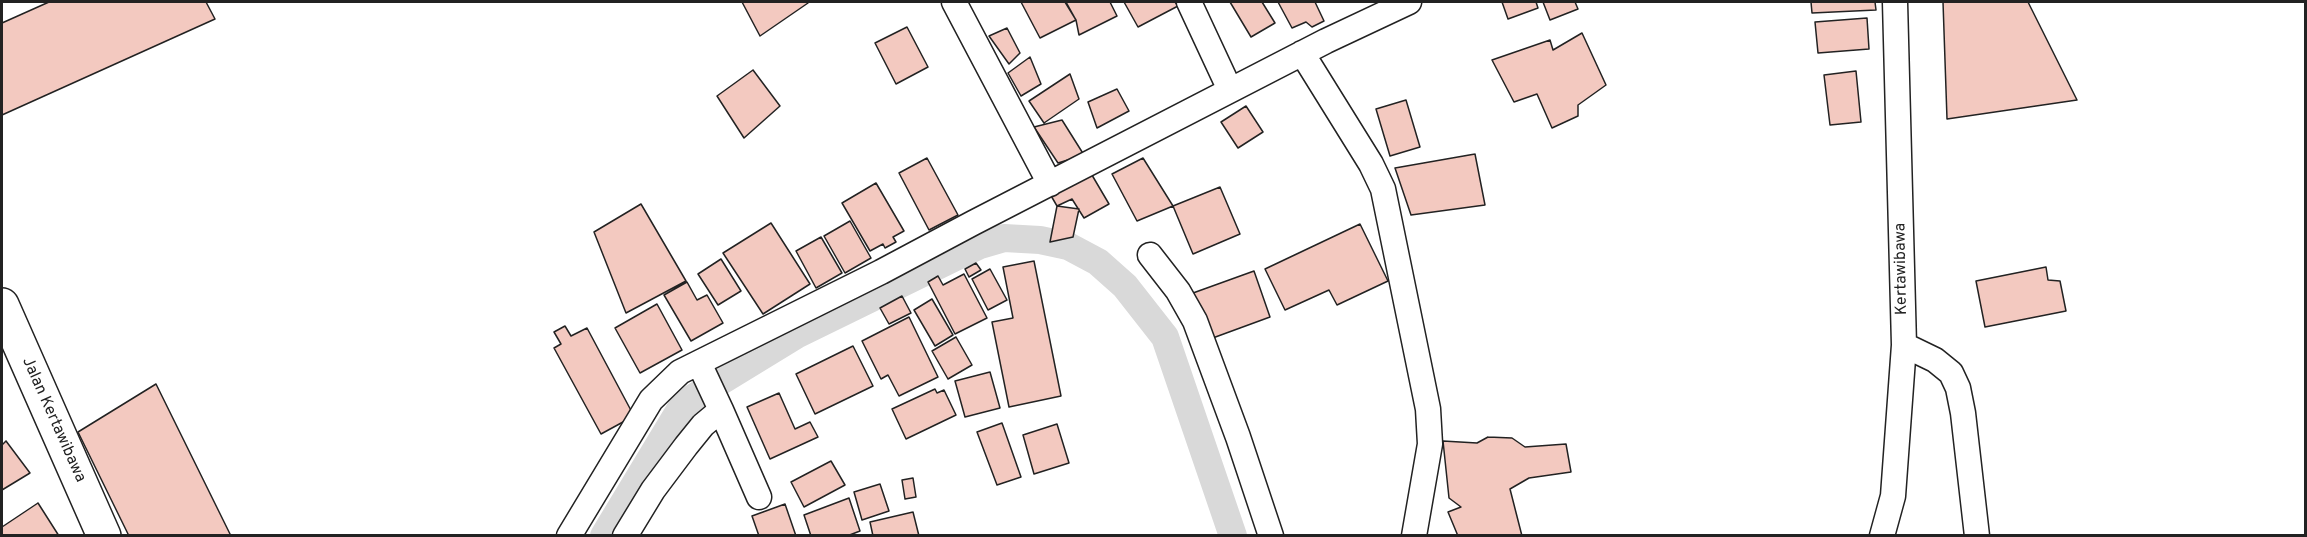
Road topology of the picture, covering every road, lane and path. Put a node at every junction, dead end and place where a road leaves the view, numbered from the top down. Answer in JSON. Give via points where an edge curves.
{"nodes":[{"id":1,"x":954,"y":2,"type":"edge"},
{"id":2,"x":1190,"y":2,"type":"edge"},
{"id":3,"x":1409,"y":2,"type":"edge"},
{"id":4,"x":1895,"y":2,"type":"edge"},
{"id":5,"x":1302,"y":53,"type":"junction"},
{"id":6,"x":1230,"y":90,"type":"junction"},
{"id":7,"x":1050,"y":184,"type":"junction"},
{"id":8,"x":1150,"y":255,"type":"dead end"},
{"id":9,"x":2,"y":305,"type":"edge"},
{"id":10,"x":1904,"y":345,"type":"junction"},
{"id":11,"x":700,"y":365,"type":"junction"},
{"id":12,"x":717,"y":400,"type":"junction"},
{"id":13,"x":759,"y":497,"type":"dead end"},
{"id":14,"x":104,"y":536,"type":"edge"},
{"id":15,"x":569,"y":536,"type":"edge"},
{"id":16,"x":625,"y":536,"type":"edge"},
{"id":17,"x":1271,"y":536,"type":"edge"},
{"id":18,"x":1414,"y":536,"type":"edge"},
{"id":19,"x":1882,"y":536,"type":"edge"},
{"id":20,"x":1977,"y":536,"type":"edge"}],
"edges":[{"from":1,"to":7,"type":"street"},
{"from":2,"to":6,"type":"street"},
{"from":3,"to":5,"type":"street"},
{"from":4,"to":10,"type":"street","name":"Kertawibawa"},
{"from":5,"to":6,"type":"street"},
{"from":5,"to":18,"type":"street","via":[[1383,189],[1428,409],[1430,444]]},
{"from":6,"to":7,"type":"street"},
{"from":7,"to":11,"type":"street"},
{"from":8,"to":17,"type":"street","via":[[1195,321]]},
{"from":9,"to":14,"type":"street","name":"Jalan Kertawibawa"},
{"from":10,"to":19,"type":"street","name":"Kertawibawa","via":[[1893,496]]},
{"from":10,"to":20,"type":"street","via":[[1935,360],[1951,373],[1958,388]]},
{"from":11,"to":12,"type":"street"},
{"from":11,"to":15,"type":"street","via":[[680,372],[651,400]]},
{"from":12,"to":13,"type":"street"},
{"from":12,"to":16,"type":"street"}]}
